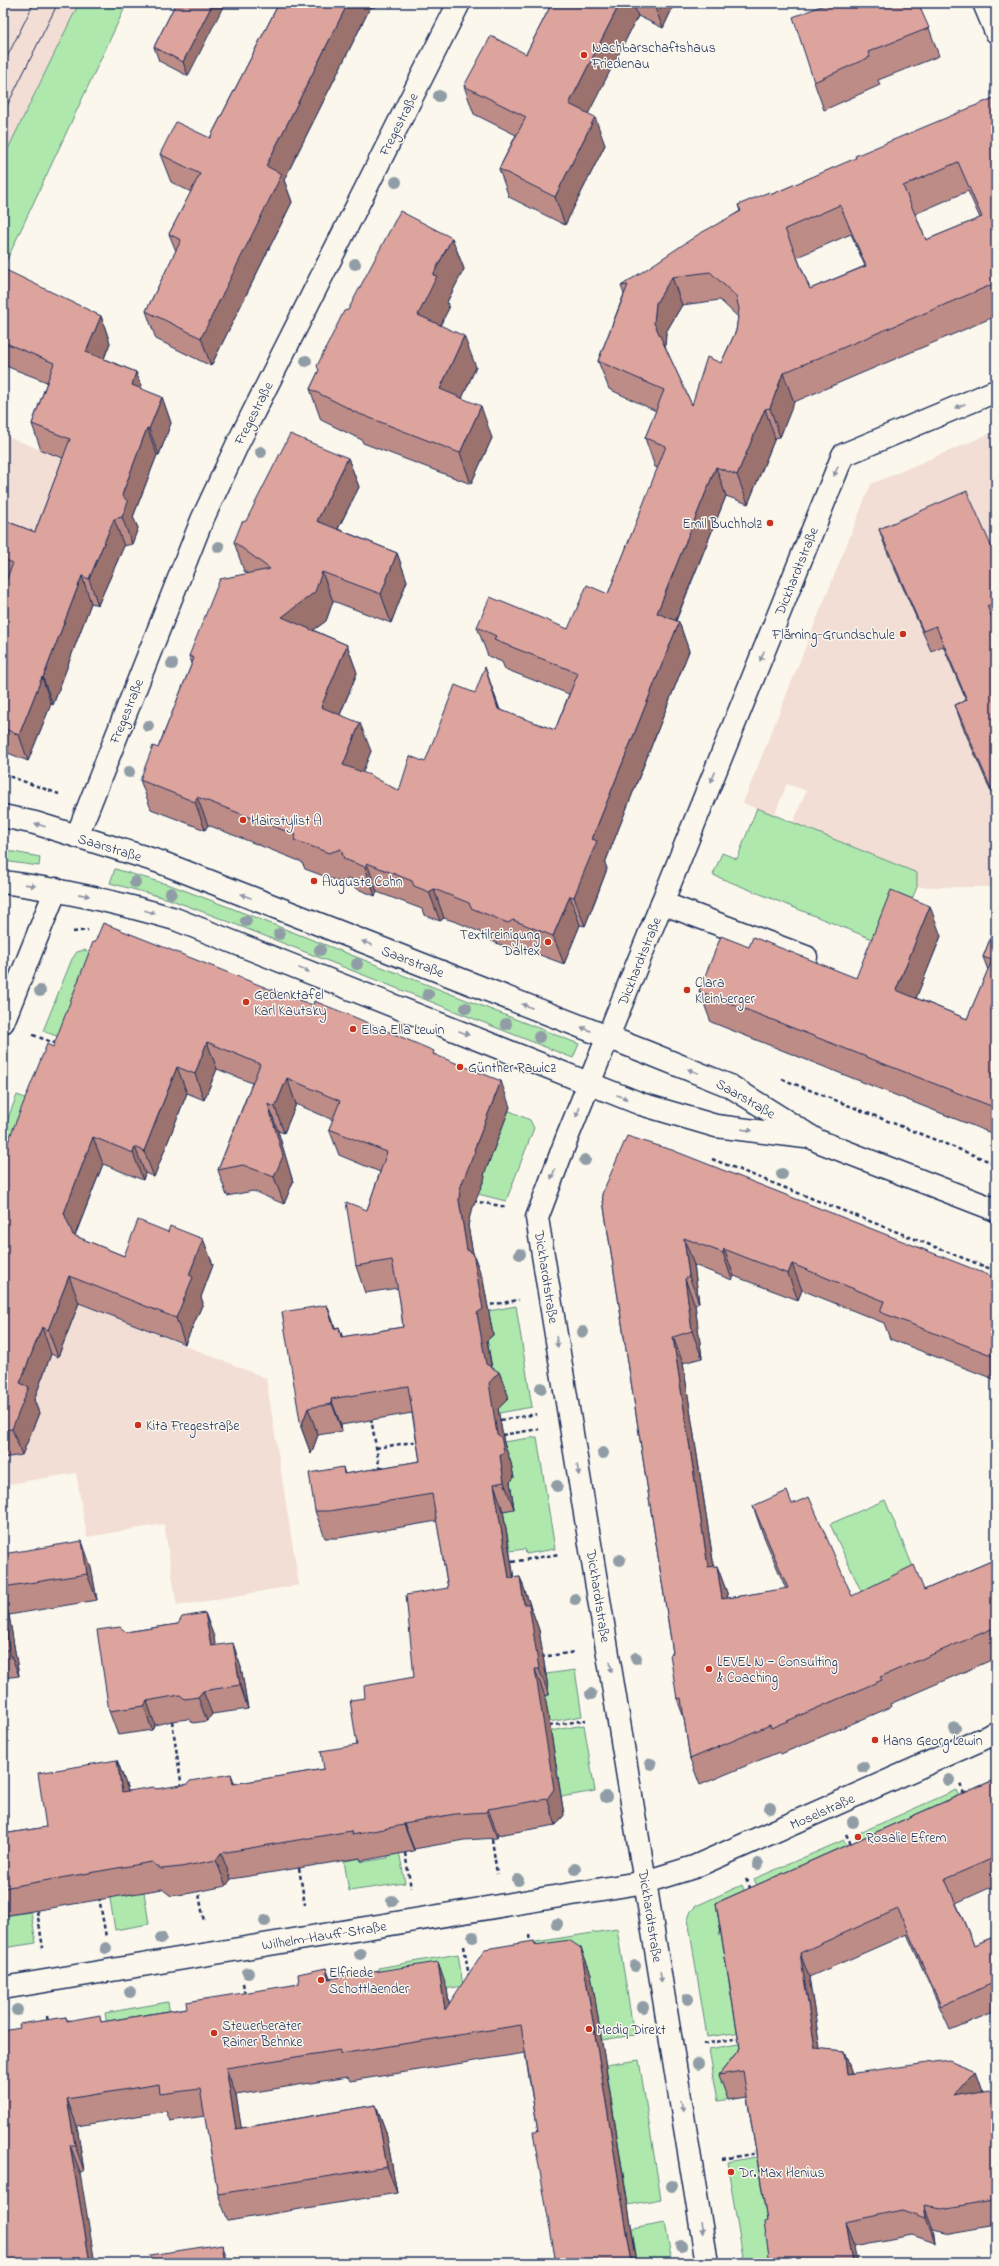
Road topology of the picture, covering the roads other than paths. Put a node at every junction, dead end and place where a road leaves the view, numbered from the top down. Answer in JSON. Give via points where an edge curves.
{"nodes":[{"id":1,"x":459,"y":3,"type":"edge"},
{"id":2,"x":984,"y":3,"type":"edge"},
{"id":3,"x":996,"y":32,"type":"edge"},
{"id":4,"x":996,"y":391,"type":"edge"},
{"id":5,"x":3,"y":816,"type":"edge"},
{"id":6,"x":77,"y":836,"type":"junction"},
{"id":7,"x":3,"y":882,"type":"edge"},
{"id":8,"x":56,"y":889,"type":"junction"},
{"id":9,"x":662,"y":903,"type":"junction"},
{"id":10,"x":806,"y":957,"type":"edge"},
{"id":11,"x":3,"y":1022,"type":"edge"},
{"id":12,"x":608,"y":1037,"type":"junction"},
{"id":13,"x":589,"y":1084,"type":"junction"},
{"id":14,"x":810,"y":1137,"type":"junction"},
{"id":15,"x":996,"y":1210,"type":"edge"},
{"id":16,"x":996,"y":1733,"type":"edge"},
{"id":17,"x":645,"y":1882,"type":"junction"},
{"id":18,"x":3,"y":1988,"type":"edge"},
{"id":19,"x":707,"y":2263,"type":"edge"}],
"edges":[{"from":1,"to":6,"type":"street","name":"Fregestraße","via":[[229,461],[202,520]]},
{"from":2,"to":3,"type":"street"},
{"from":4,"to":9,"type":"street","name":"Dickhardtstraße","one_way":true,"via":[[843,455]]},
{"from":6,"to":5,"type":"street","name":"Saarstraße","one_way":true},
{"from":12,"to":6,"type":"street","name":"Saarstraße","one_way":true,"via":[[160,862]]},
{"from":7,"to":8,"type":"street","name":"Saarstraße","one_way":true},
{"from":8,"to":11,"type":"street"},
{"from":8,"to":13,"type":"street","name":"Saarstraße","one_way":true,"via":[[113,901],[175,919]]},
{"from":9,"to":10,"type":"street"},
{"from":9,"to":12,"type":"street","name":"Dickhardtstraße"},
{"from":12,"to":13,"type":"street","name":"Dickhardtstraße"},
{"from":14,"to":12,"type":"street","name":"Saarstraße","one_way":true,"via":[[730,1086]]},
{"from":13,"to":14,"type":"street","name":"Saarstraße","one_way":true,"via":[[641,1104],[716,1126]]},
{"from":13,"to":17,"type":"street","name":"Dickhardtstraße","one_way":true,"via":[[537,1218]]},
{"from":14,"to":15,"type":"street","name":"Saarstraße"},
{"from":16,"to":17,"type":"street","name":"Moselstraße","via":[[694,1867]]},
{"from":17,"to":18,"type":"street","name":"Wilhelm-Hauff-Straße"},
{"from":17,"to":19,"type":"street","name":"Dickhardtstraße","one_way":true}]}
